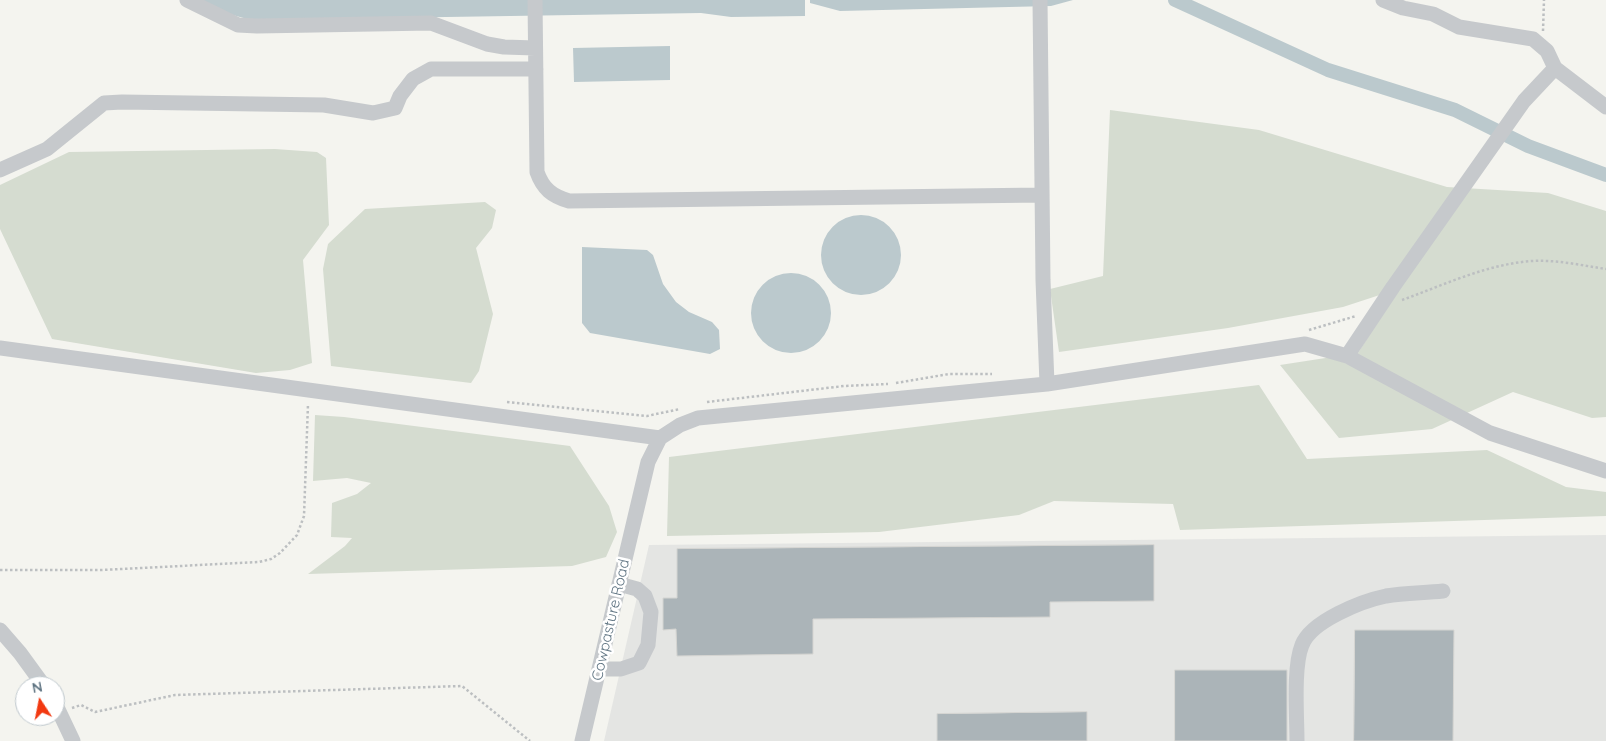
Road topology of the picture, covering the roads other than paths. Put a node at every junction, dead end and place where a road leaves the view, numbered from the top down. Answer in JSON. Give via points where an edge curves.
{"nodes":[{"id":1,"x":187,"y":0,"type":"edge"},
{"id":2,"x":535,"y":0,"type":"edge"},
{"id":3,"x":1383,"y":0,"type":"edge"},
{"id":4,"x":1040,"y":5,"type":"edge"},
{"id":5,"x":535,"y":48,"type":"junction"},
{"id":6,"x":1555,"y":68,"type":"junction"},
{"id":7,"x":536,"y":69,"type":"junction"},
{"id":8,"x":1606,"y":107,"type":"edge"},
{"id":9,"x":0,"y":170,"type":"edge"},
{"id":10,"x":1042,"y":194,"type":"junction"},
{"id":11,"x":0,"y":348,"type":"edge"},
{"id":12,"x":1347,"y":356,"type":"junction"},
{"id":13,"x":1047,"y":384,"type":"junction"},
{"id":14,"x":660,"y":438,"type":"junction"},
{"id":15,"x":1606,"y":471,"type":"edge"},
{"id":16,"x":619,"y":584,"type":"junction"},
{"id":17,"x":1443,"y":591,"type":"dead end"},
{"id":18,"x":0,"y":630,"type":"edge"},
{"id":19,"x":599,"y":669,"type":"junction"},
{"id":20,"x":37,"y":676,"type":"edge"},
{"id":21,"x":65,"y":723,"type":"edge"},
{"id":22,"x":73,"y":741,"type":"edge"},
{"id":23,"x":582,"y":741,"type":"edge"},
{"id":24,"x":1298,"y":741,"type":"edge"}],
"edges":[{"from":1,"to":5,"type":"street","via":[[238,25],[431,23],[487,44]]},
{"from":2,"to":5,"type":"street"},
{"from":3,"to":6,"type":"street","via":[[1432,14],[1459,27],[1533,39],[1547,51]]},
{"from":4,"to":10,"type":"street"},
{"from":5,"to":7,"type":"street"},
{"from":6,"to":8,"type":"street"},
{"from":6,"to":12,"type":"street","via":[[1524,101]]},
{"from":7,"to":9,"type":"street","via":[[431,70],[413,80],[395,108],[373,113],[324,105],[104,103],[47,149]]},
{"from":7,"to":10,"type":"street","via":[[537,172],[541,183],[556,197],[569,201]]},
{"from":10,"to":13,"type":"street"},
{"from":11,"to":14,"type":"street"},
{"from":12,"to":13,"type":"street","via":[[1305,344]]},
{"from":12,"to":15,"type":"street","via":[[1490,433]]},
{"from":13,"to":14,"type":"street","via":[[698,418]]},
{"from":14,"to":16,"type":"street","name":"Cowpasture Road","via":[[648,462]]},
{"from":16,"to":19,"type":"street","name":"Cowpasture Road"},
{"from":16,"to":19,"type":"street","via":[[637,589],[645,596],[651,612],[648,645],[639,663],[621,669]]},
{"from":17,"to":24,"type":"street","via":[[1384,597],[1352,607],[1312,632],[1301,647],[1297,668]]},
{"from":18,"to":20,"type":"street"},
{"from":19,"to":23,"type":"street","name":"Cowpasture Road"},
{"from":21,"to":22,"type":"street"}]}
